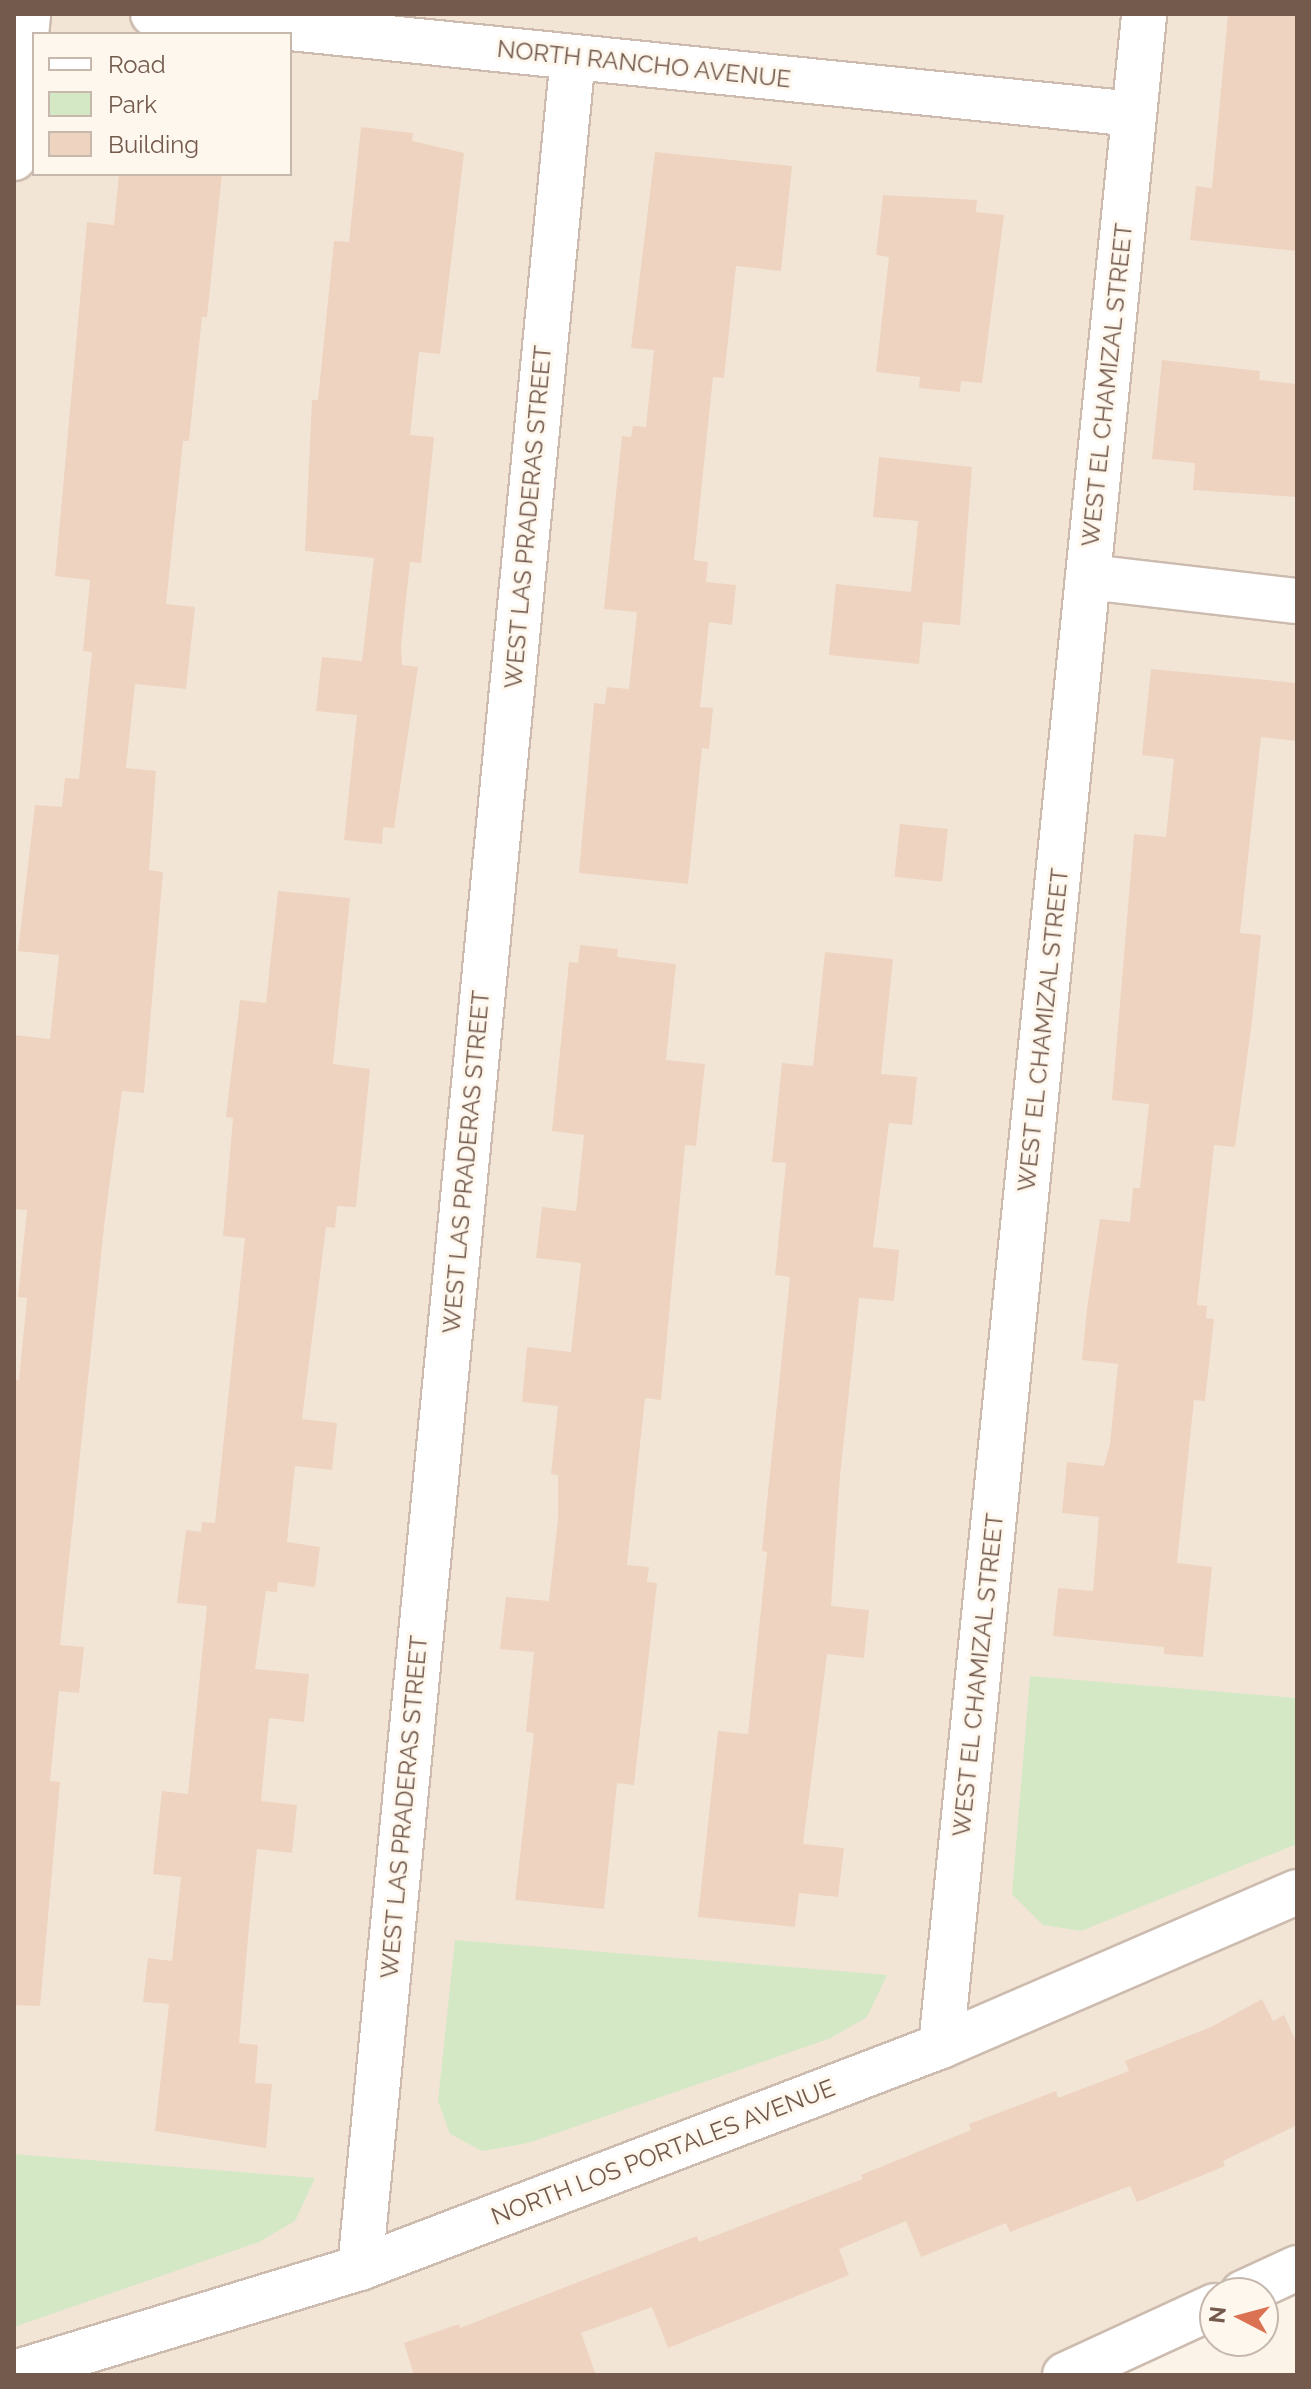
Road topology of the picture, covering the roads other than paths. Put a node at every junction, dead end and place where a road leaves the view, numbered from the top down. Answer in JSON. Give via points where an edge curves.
{"nodes":[{"id":1,"x":28,"y":14,"type":"edge"},
{"id":2,"x":153,"y":14,"type":"edge"},
{"id":3,"x":1144,"y":14,"type":"edge"},
{"id":4,"x":573,"y":57,"type":"junction"},
{"id":5,"x":1134,"y":114,"type":"junction"},
{"id":6,"x":14,"y":158,"type":"edge"},
{"id":7,"x":1088,"y":577,"type":"junction"},
{"id":8,"x":1297,"y":601,"type":"edge"},
{"id":9,"x":1297,"y":1892,"type":"edge"},
{"id":10,"x":941,"y":2046,"type":"junction"},
{"id":11,"x":360,"y":2268,"type":"junction"},
{"id":12,"x":1297,"y":2268,"type":"edge"},
{"id":13,"x":1278,"y":2277,"type":"edge"},
{"id":14,"x":1199,"y":2313,"type":"edge"},
{"id":15,"x":14,"y":2373,"type":"edge"},
{"id":16,"x":1065,"y":2375,"type":"edge"}],
"edges":[{"from":1,"to":6,"type":"street"},
{"from":2,"to":4,"type":"street","name":"NORTH RANCHO AVENUE"},
{"from":3,"to":5,"type":"street","name":"WEST EL CHAMIZAL STREET"},
{"from":4,"to":5,"type":"street","name":"NORTH RANCHO AVENUE"},
{"from":4,"to":11,"type":"street","name":"WEST LAS PRADERAS STREET"},
{"from":5,"to":7,"type":"street","name":"WEST EL CHAMIZAL STREET"},
{"from":7,"to":8,"type":"street"},
{"from":7,"to":10,"type":"street","name":"WEST EL CHAMIZAL STREET"},
{"from":9,"to":10,"type":"street","name":"NORTH LOS PORTALES AVENUE"},
{"from":10,"to":11,"type":"street","name":"NORTH LOS PORTALES AVENUE"},
{"from":11,"to":15,"type":"street","name":"NORTH LOS PORTALES AVENUE"},
{"from":12,"to":13,"type":"street"},
{"from":14,"to":16,"type":"street"}]}
